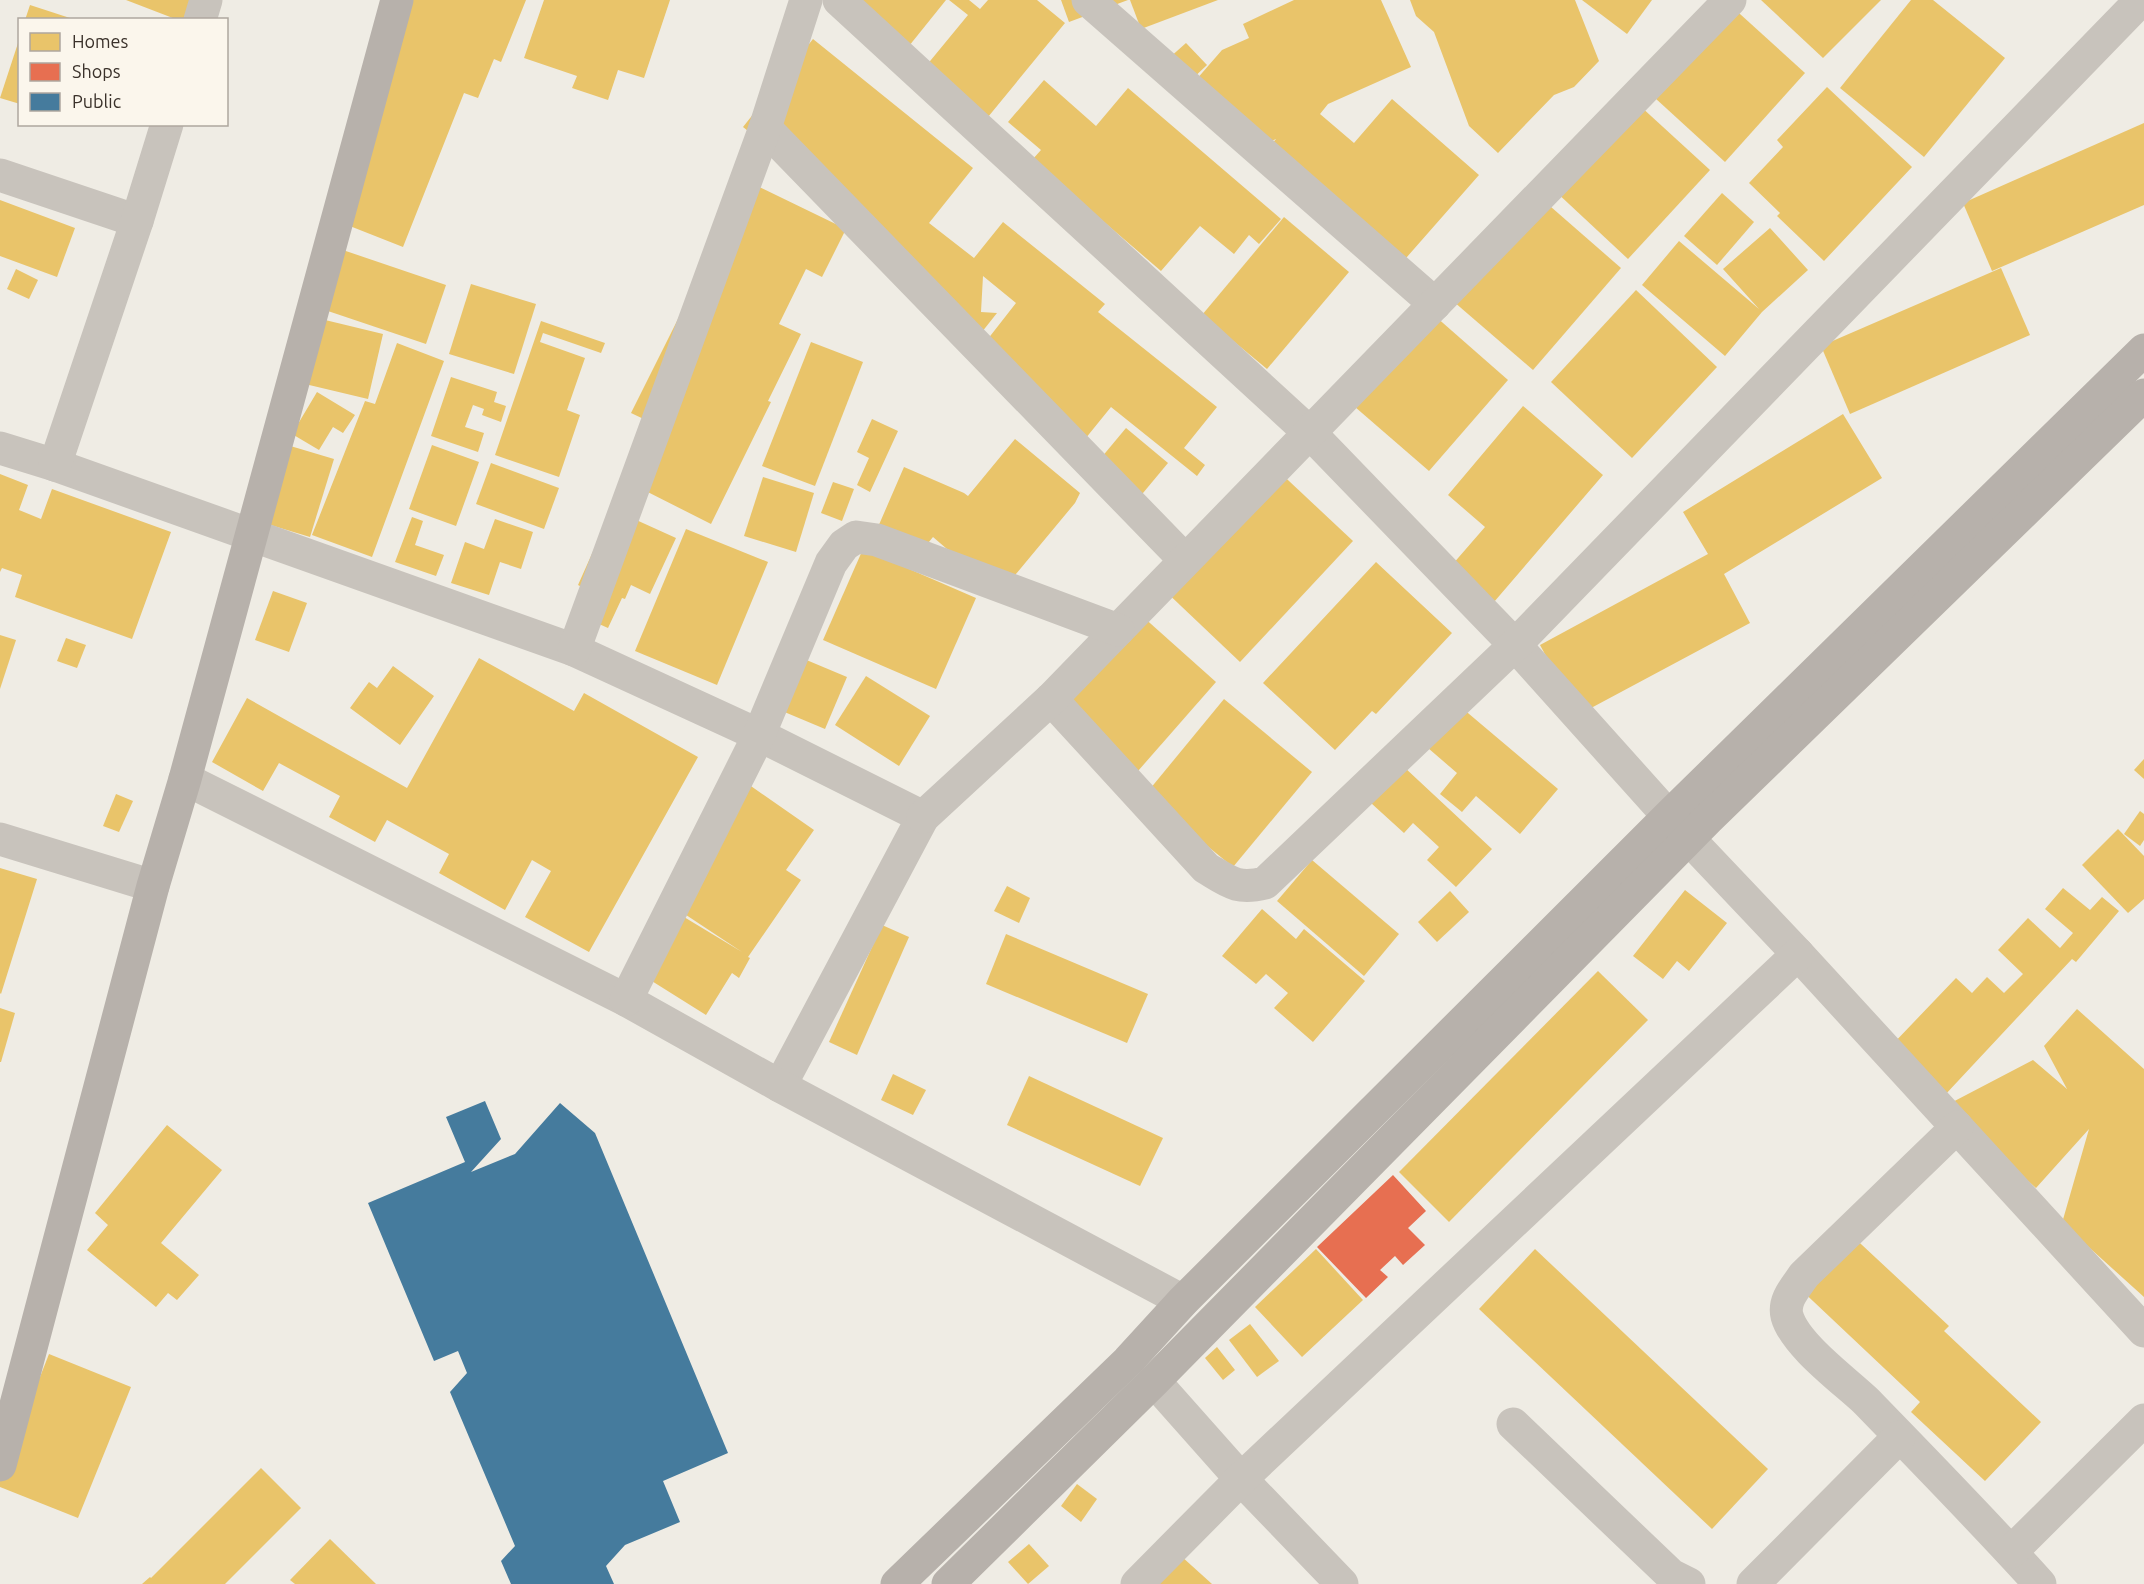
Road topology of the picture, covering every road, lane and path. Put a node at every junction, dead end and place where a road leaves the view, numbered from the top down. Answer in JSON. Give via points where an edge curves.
{"nodes":[{"id":1,"x":206,"y":0,"type":"edge"},
{"id":2,"x":397,"y":0,"type":"edge"},
{"id":3,"x":806,"y":0,"type":"edge"},
{"id":4,"x":839,"y":0,"type":"edge"},
{"id":5,"x":1088,"y":0,"type":"edge"},
{"id":6,"x":1730,"y":0,"type":"edge"},
{"id":7,"x":2141,"y":0,"type":"edge"},
{"id":8,"x":201,"y":18,"type":"edge"},
{"id":9,"x":166,"y":126,"type":"edge"},
{"id":10,"x":765,"y":128,"type":"junction"},
{"id":11,"x":0,"y":175,"type":"edge"},
{"id":12,"x":137,"y":221,"type":"junction"},
{"id":13,"x":1435,"y":304,"type":"junction"},
{"id":14,"x":2144,"y":350,"type":"edge"},
{"id":15,"x":2144,"y":395,"type":"edge"},
{"id":16,"x":1311,"y":434,"type":"junction"},
{"id":17,"x":0,"y":448,"type":"edge"},
{"id":18,"x":55,"y":465,"type":"junction"},
{"id":19,"x":252,"y":534,"type":"junction"},
{"id":20,"x":1185,"y":560,"type":"junction"},
{"id":21,"x":1118,"y":630,"type":"junction"},
{"id":22,"x":1515,"y":645,"type":"junction"},
{"id":23,"x":574,"y":650,"type":"junction"},
{"id":24,"x":1051,"y":699,"type":"junction"},
{"id":25,"x":759,"y":735,"type":"junction"},
{"id":26,"x":185,"y":779,"type":"junction"},
{"id":27,"x":923,"y":817,"type":"junction"},
{"id":28,"x":1679,"y":828,"type":"junction"},
{"id":29,"x":0,"y":839,"type":"edge"},
{"id":30,"x":153,"y":886,"type":"junction"},
{"id":31,"x":1798,"y":954,"type":"junction"},
{"id":32,"x":626,"y":1000,"type":"junction"},
{"id":33,"x":780,"y":1086,"type":"junction"},
{"id":34,"x":1957,"y":1127,"type":"junction"},
{"id":35,"x":1183,"y":1300,"type":"junction"},
{"id":36,"x":2144,"y":1330,"type":"edge"},
{"id":37,"x":1154,"y":1381,"type":"junction"},
{"id":38,"x":2144,"y":1420,"type":"edge"},
{"id":39,"x":1513,"y":1424,"type":"dead end"},
{"id":40,"x":1899,"y":1437,"type":"junction"},
{"id":41,"x":1,"y":1461,"type":"edge"},
{"id":42,"x":1241,"y":1479,"type":"junction"},
{"id":43,"x":2011,"y":1552,"type":"junction"},
{"id":44,"x":1674,"y":1581,"type":"edge"},
{"id":45,"x":897,"y":1584,"type":"edge"},
{"id":46,"x":948,"y":1584,"type":"edge"},
{"id":47,"x":1137,"y":1584,"type":"edge"},
{"id":48,"x":1342,"y":1584,"type":"edge"},
{"id":49,"x":1754,"y":1584,"type":"edge"},
{"id":50,"x":2040,"y":1584,"type":"edge"}],
"edges":[{"from":1,"to":8,"type":"street"},
{"from":2,"to":19,"type":"main road"},
{"from":3,"to":10,"type":"street"},
{"from":4,"to":16,"type":"street"},
{"from":5,"to":13,"type":"street"},
{"from":6,"to":13,"type":"street"},
{"from":7,"to":22,"type":"street"},
{"from":9,"to":12,"type":"street"},
{"from":10,"to":20,"type":"street"},
{"from":10,"to":23,"type":"street"},
{"from":11,"to":12,"type":"street"},
{"from":12,"to":18,"type":"street"},
{"from":13,"to":16,"type":"street"},
{"from":14,"to":28,"type":"main road"},
{"from":15,"to":28,"type":"main road"},
{"from":16,"to":20,"type":"street"},
{"from":16,"to":22,"type":"street"},
{"from":17,"to":18,"type":"street"},
{"from":18,"to":19,"type":"street"},
{"from":19,"to":23,"type":"street"},
{"from":19,"to":26,"type":"main road"},
{"from":20,"to":21,"type":"street"},
{"from":21,"to":24,"type":"street"},
{"from":21,"to":25,"type":"street","via":[[877,540],[856,537],[844,545],[831,563]]},
{"from":22,"to":24,"type":"street","via":[[1277,873],[1265,883],[1248,888],[1232,884],[1206,868]]},
{"from":22,"to":28,"type":"street"},
{"from":23,"to":25,"type":"street"},
{"from":24,"to":27,"type":"street"},
{"from":25,"to":27,"type":"street"},
{"from":25,"to":32,"type":"street"},
{"from":26,"to":30,"type":"main road"},
{"from":26,"to":32,"type":"street"},
{"from":27,"to":33,"type":"street"},
{"from":28,"to":31,"type":"street"},
{"from":28,"to":35,"type":"main road"},
{"from":28,"to":37,"type":"main road"},
{"from":29,"to":30,"type":"street"},
{"from":30,"to":41,"type":"main road"},
{"from":31,"to":34,"type":"street"},
{"from":31,"to":42,"type":"street"},
{"from":32,"to":33,"type":"street"},
{"from":33,"to":35,"type":"street"},
{"from":34,"to":36,"type":"street"},
{"from":34,"to":40,"type":"street","via":[[1804,1275],[1787,1303],[1786,1314],[1806,1346]]},
{"from":35,"to":45,"type":"main road","via":[[1128,1361]]},
{"from":37,"to":42,"type":"street"},
{"from":37,"to":46,"type":"main road"},
{"from":38,"to":43,"type":"street"},
{"from":39,"to":44,"type":"street"},
{"from":40,"to":43,"type":"street"},
{"from":40,"to":49,"type":"street"},
{"from":42,"to":47,"type":"street"},
{"from":42,"to":48,"type":"street"},
{"from":43,"to":50,"type":"street"}]}
